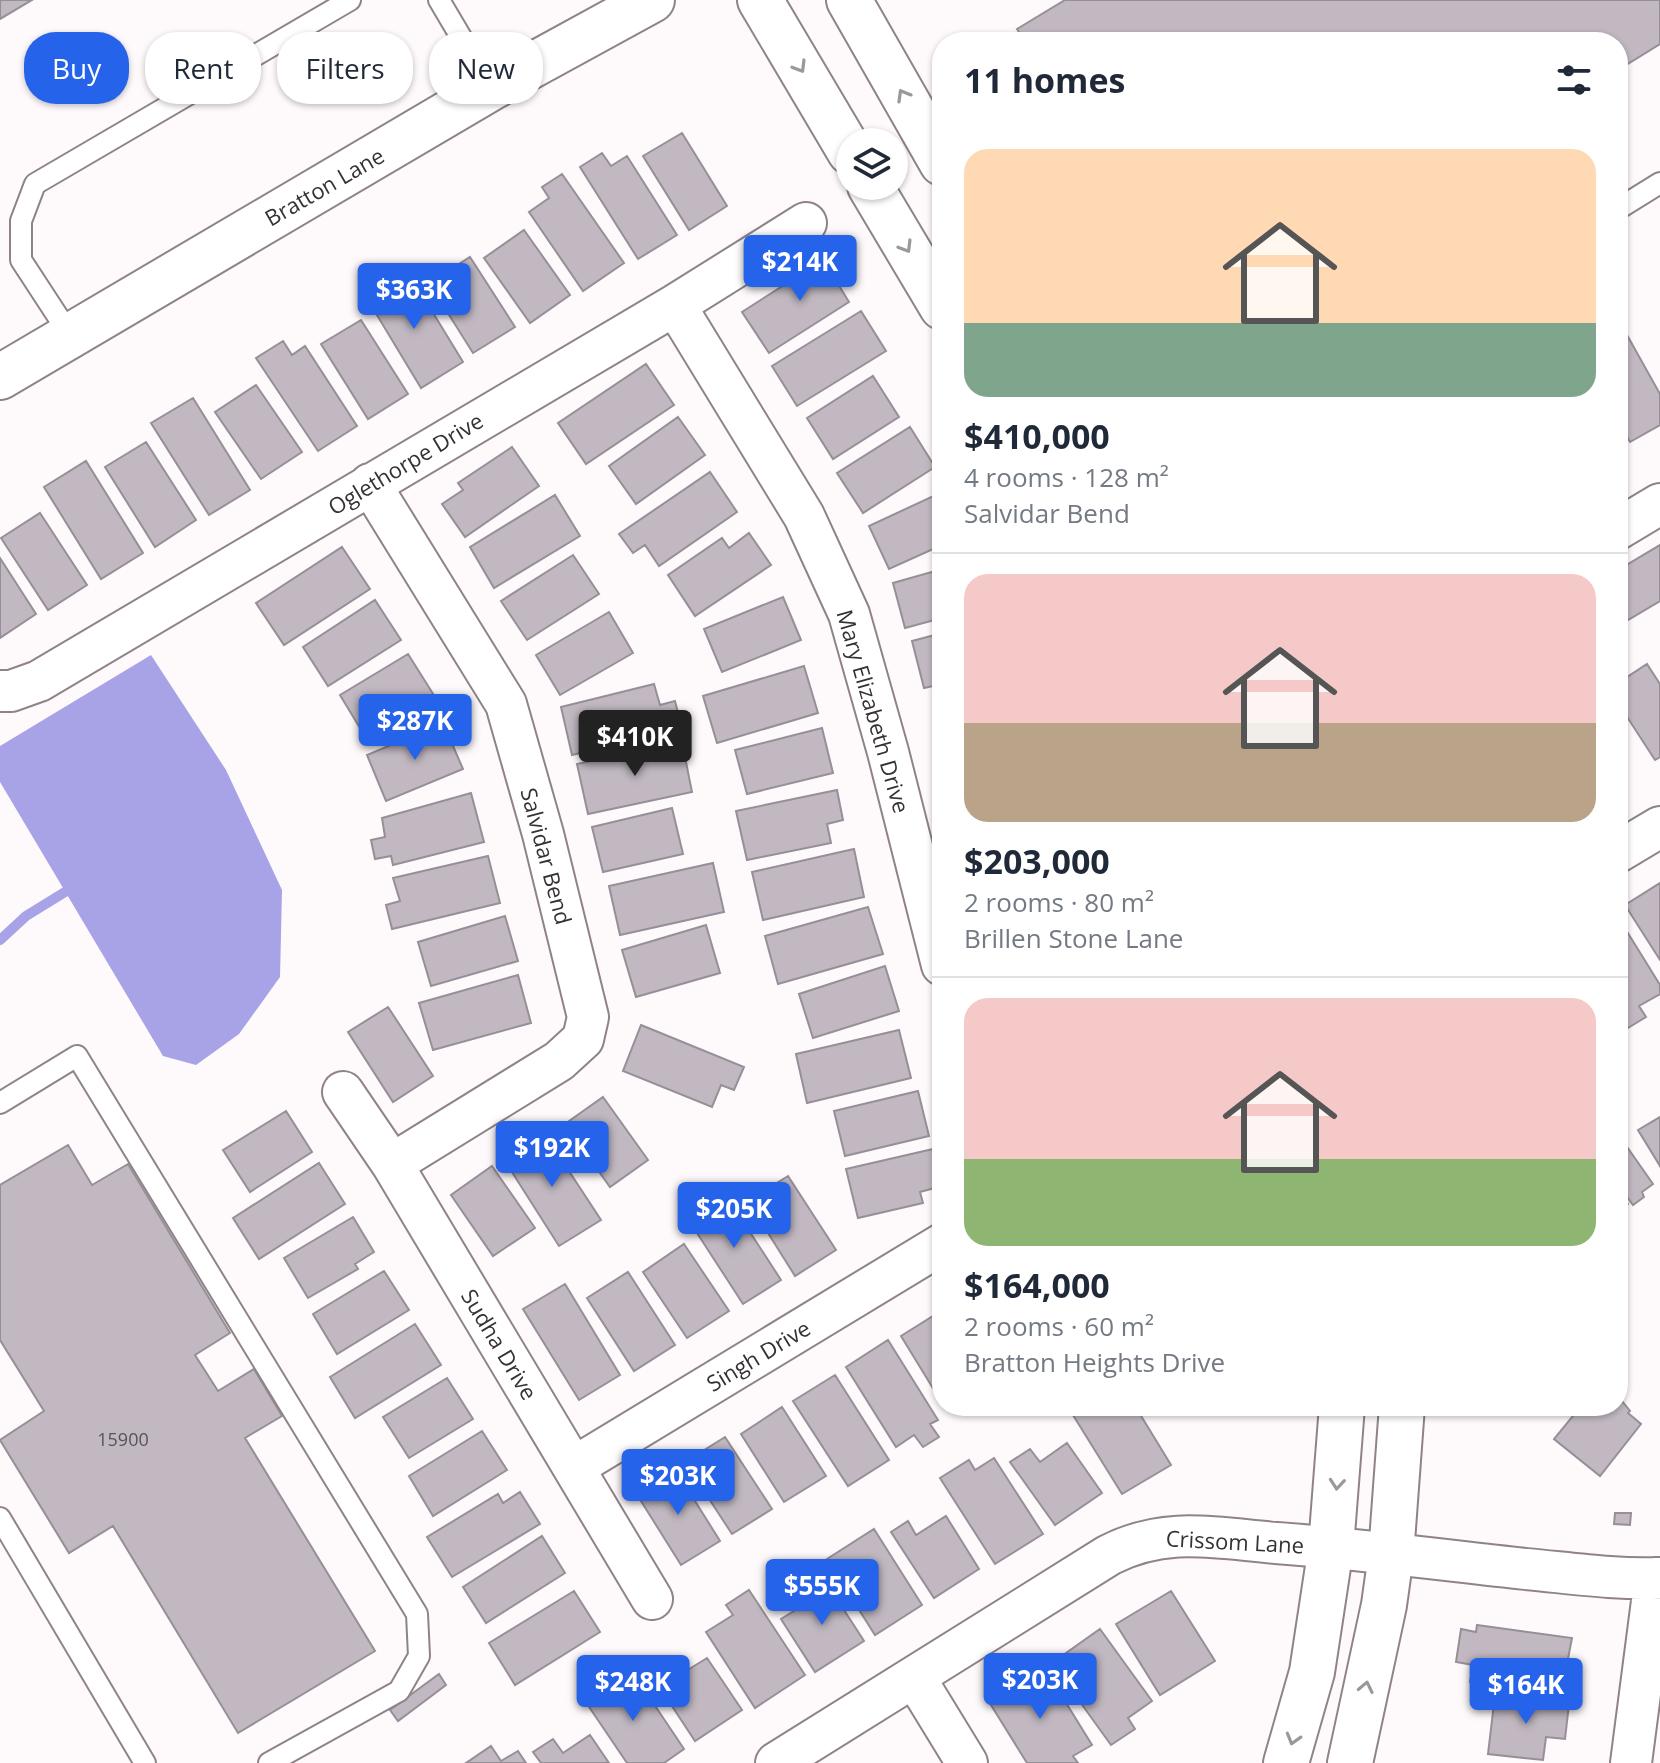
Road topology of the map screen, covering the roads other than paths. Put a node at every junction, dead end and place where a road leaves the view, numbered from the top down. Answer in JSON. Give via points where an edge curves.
{"nodes":[{"id":1,"x":350,"y":0,"type":"edge"},
{"id":2,"x":439,"y":0,"type":"edge"},
{"id":3,"x":652,"y":0,"type":"edge"},
{"id":4,"x":760,"y":0,"type":"edge"},
{"id":5,"x":849,"y":0,"type":"edge"},
{"id":6,"x":458,"y":32,"type":"edge"},
{"id":7,"x":543,"y":60,"type":"edge"},
{"id":8,"x":464,"y":104,"type":"edge"},
{"id":9,"x":836,"y":128,"type":"edge"},
{"id":10,"x":932,"y":145,"type":"edge"},
{"id":11,"x":1660,"y":183,"type":"edge"},
{"id":12,"x":878,"y":200,"type":"edge"},
{"id":13,"x":1628,"y":203,"type":"edge"},
{"id":14,"x":806,"y":223,"type":"dead end"},
{"id":15,"x":932,"y":290,"type":"edge"},
{"id":16,"x":675,"y":305,"type":"junction"},
{"id":17,"x":70,"y":335,"type":"junction"},
{"id":18,"x":0,"y":377,"type":"edge"},
{"id":19,"x":370,"y":484,"type":"junction"},
{"id":20,"x":1660,"y":504,"type":"edge"},
{"id":21,"x":1628,"y":523,"type":"edge"},
{"id":22,"x":0,"y":691,"type":"edge"},
{"id":23,"x":931,"y":868,"type":"edge"},
{"id":24,"x":343,"y":1092,"type":"dead end"},
{"id":25,"x":0,"y":1103,"type":"edge"},
{"id":26,"x":392,"y":1164,"type":"junction"},
{"id":27,"x":932,"y":1250,"type":"edge"},
{"id":28,"x":1341,"y":1416,"type":"edge"},
{"id":29,"x":1401,"y":1416,"type":"edge"},
{"id":30,"x":574,"y":1467,"type":"junction"},
{"id":31,"x":0,"y":1518,"type":"edge"},
{"id":32,"x":1331,"y":1547,"type":"junction"},
{"id":33,"x":1391,"y":1555,"type":"junction"},
{"id":34,"x":1658,"y":1578,"type":"edge"},
{"id":35,"x":652,"y":1599,"type":"dead end"},
{"id":36,"x":915,"y":1678,"type":"junction"},
{"id":37,"x":145,"y":1763,"type":"edge"},
{"id":38,"x":269,"y":1763,"type":"edge"},
{"id":39,"x":776,"y":1763,"type":"edge"},
{"id":40,"x":967,"y":1763,"type":"edge"},
{"id":41,"x":1286,"y":1763,"type":"edge"},
{"id":42,"x":1350,"y":1763,"type":"edge"},
{"id":43,"x":1631,"y":1763,"type":"edge"}],
"edges":[{"from":1,"to":17,"type":"lane","via":[[35,184],[21,221],[21,260]]},
{"from":2,"to":6,"type":"lane"},
{"from":3,"to":7,"type":"street","name":"Bratton Lane"},
{"from":4,"to":9,"type":"street","one_way":true},
{"from":10,"to":5,"type":"street","one_way":true},
{"from":8,"to":17,"type":"street","name":"Bratton Lane"},
{"from":11,"to":13,"type":"lane"},
{"from":12,"to":15,"type":"street","one_way":true},
{"from":14,"to":16,"type":"street","name":"Oglethorpe Drive"},
{"from":16,"to":19,"type":"street","name":"Oglethorpe Drive"},
{"from":16,"to":23,"type":"street","name":"Mary Elizabeth Drive","via":[[804,516],[849,614]]},
{"from":17,"to":18,"type":"street","name":"Bratton Lane"},
{"from":19,"to":22,"type":"street","name":"Oglethorpe Drive","via":[[39,681]]},
{"from":19,"to":26,"type":"street","name":"Salvidar Bend","via":[[506,704],[588,1017],[583,1039],[559,1061]]},
{"from":20,"to":21,"type":"street"},
{"from":24,"to":26,"type":"street","name":"Sudha Drive"},
{"from":25,"to":38,"type":"lane","via":[[77,1056],[417,1614],[419,1656],[399,1691]]},
{"from":26,"to":30,"type":"street","name":"Sudha Drive"},
{"from":27,"to":30,"type":"street","name":"Singh Drive"},
{"from":28,"to":32,"type":"street","one_way":true},
{"from":29,"to":33,"type":"street"},
{"from":30,"to":35,"type":"street","name":"Sudha Drive"},
{"from":31,"to":37,"type":"lane"},
{"from":32,"to":33,"type":"street","name":"Crissom Lane"},
{"from":32,"to":36,"type":"street","name":"Crissom Lane","via":[[1184,1536],[1132,1543]]},
{"from":32,"to":41,"type":"street","one_way":true,"via":[[1312,1672]]},
{"from":33,"to":34,"type":"street","name":"Crissom Lane"},
{"from":42,"to":33,"type":"street","one_way":true},
{"from":34,"to":43,"type":"street"},
{"from":36,"to":39,"type":"street","name":"Crissom Lane"},
{"from":36,"to":40,"type":"street"}]}
